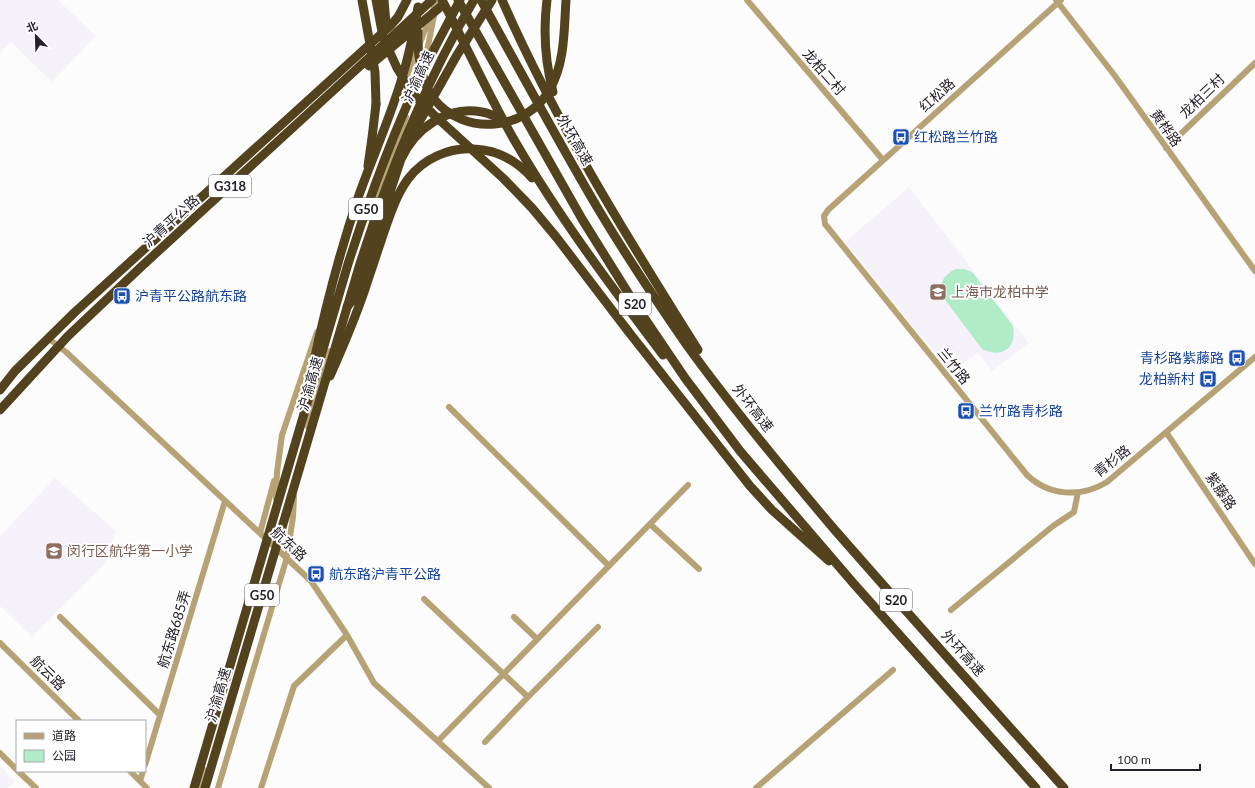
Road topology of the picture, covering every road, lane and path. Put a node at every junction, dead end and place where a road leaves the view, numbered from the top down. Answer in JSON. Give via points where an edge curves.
{"nodes":[{"id":1,"x":362,"y":0,"type":"edge"},
{"id":2,"x":376,"y":0,"type":"edge"},
{"id":3,"x":384,"y":0,"type":"edge"},
{"id":4,"x":400,"y":0,"type":"edge"},
{"id":5,"x":407,"y":0,"type":"edge"},
{"id":6,"x":432,"y":0,"type":"edge"},
{"id":7,"x":459,"y":0,"type":"edge"},
{"id":8,"x":474,"y":0,"type":"edge"},
{"id":9,"x":481,"y":0,"type":"edge"},
{"id":10,"x":492,"y":0,"type":"edge"},
{"id":11,"x":497,"y":0,"type":"edge"},
{"id":12,"x":502,"y":0,"type":"edge"},
{"id":13,"x":547,"y":0,"type":"edge"},
{"id":14,"x":566,"y":0,"type":"edge"},
{"id":15,"x":747,"y":0,"type":"edge"},
{"id":16,"x":440,"y":1,"type":"edge"},
{"id":17,"x":1058,"y":1,"type":"edge"},
{"id":18,"x":420,"y":2,"type":"edge"},
{"id":19,"x":433,"y":12,"type":"junction"},
{"id":20,"x":403,"y":27,"type":"junction"},
{"id":21,"x":376,"y":39,"type":"junction"},
{"id":22,"x":457,"y":55,"type":"junction"},
{"id":23,"x":1255,"y":63,"type":"edge"},
{"id":24,"x":397,"y":68,"type":"junction"},
{"id":25,"x":353,"y":73,"type":"junction"},
{"id":26,"x":502,"y":119,"type":"junction"},
{"id":27,"x":570,"y":137,"type":"junction"},
{"id":28,"x":1166,"y":148,"type":"junction"},
{"id":29,"x":883,"y":160,"type":"junction"},
{"id":30,"x":392,"y":169,"type":"junction"},
{"id":31,"x":360,"y":195,"type":"junction"},
{"id":32,"x":568,"y":224,"type":"junction"},
{"id":33,"x":829,"y":230,"type":"joint"},
{"id":34,"x":1255,"y":270,"type":"edge"},
{"id":35,"x":341,"y":314,"type":"junction"},
{"id":36,"x":48,"y":338,"type":"junction"},
{"id":37,"x":59,"y":346,"type":"junction"},
{"id":38,"x":1255,"y":357,"type":"edge"},
{"id":39,"x":0,"y":390,"type":"edge"},
{"id":40,"x":319,"y":402,"type":"junction"},
{"id":41,"x":449,"y":407,"type":"dead end"},
{"id":42,"x":734,"y":408,"type":"junction"},
{"id":43,"x":0,"y":410,"type":"edge"},
{"id":44,"x":299,"y":430,"type":"junction"},
{"id":45,"x":1166,"y":432,"type":"junction"},
{"id":46,"x":740,"y":451,"type":"junction"},
{"id":47,"x":277,"y":472,"type":"junction"},
{"id":48,"x":688,"y":485,"type":"dead end"},
{"id":49,"x":1078,"y":492,"type":"junction"},
{"id":50,"x":225,"y":500,"type":"junction"},
{"id":51,"x":650,"y":524,"type":"junction"},
{"id":52,"x":260,"y":533,"type":"junction"},
{"id":53,"x":269,"y":541,"type":"junction"},
{"id":54,"x":287,"y":557,"type":"junction"},
{"id":55,"x":1255,"y":564,"type":"edge"},
{"id":56,"x":609,"y":566,"type":"junction"},
{"id":57,"x":699,"y":569,"type":"dead end"},
{"id":58,"x":854,"y":584,"type":"junction"},
{"id":59,"x":424,"y":599,"type":"dead end"},
{"id":60,"x":951,"y":610,"type":"dead end"},
{"id":61,"x":60,"y":617,"type":"dead end"},
{"id":62,"x":514,"y":617,"type":"dead end"},
{"id":63,"x":598,"y":627,"type":"dead end"},
{"id":64,"x":347,"y":635,"type":"junction"},
{"id":65,"x":537,"y":640,"type":"junction"},
{"id":66,"x":0,"y":643,"type":"edge"},
{"id":67,"x":893,"y":670,"type":"dead end"},
{"id":68,"x":503,"y":674,"type":"junction"},
{"id":69,"x":528,"y":697,"type":"junction"},
{"id":70,"x":160,"y":715,"type":"junction"},
{"id":71,"x":78,"y":720,"type":"edge"},
{"id":72,"x":438,"y":741,"type":"junction"},
{"id":73,"x":485,"y":742,"type":"dead end"},
{"id":74,"x":0,"y":753,"type":"edge"},
{"id":75,"x":146,"y":762,"type":"edge"},
{"id":76,"x":16,"y":768,"type":"edge"},
{"id":77,"x":20,"y":772,"type":"edge"},
{"id":78,"x":131,"y":772,"type":"edge"},
{"id":79,"x":143,"y":772,"type":"edge"},
{"id":80,"x":140,"y":781,"type":"junction"},
{"id":81,"x":36,"y":788,"type":"edge"},
{"id":82,"x":147,"y":788,"type":"edge"},
{"id":83,"x":194,"y":788,"type":"edge"},
{"id":84,"x":199,"y":788,"type":"edge"},
{"id":85,"x":205,"y":788,"type":"edge"},
{"id":86,"x":218,"y":788,"type":"edge"},
{"id":87,"x":261,"y":788,"type":"edge"},
{"id":88,"x":489,"y":788,"type":"edge"},
{"id":89,"x":756,"y":788,"type":"edge"},
{"id":90,"x":1036,"y":788,"type":"edge"},
{"id":91,"x":1065,"y":788,"type":"edge"}],
"edges":[{"from":1,"to":31,"type":"highway","bridge":true,"via":[[375,72],[376,104],[370,153]]},
{"from":2,"to":24,"type":"highway","bridge":true,"via":[[383,37]]},
{"from":3,"to":24,"type":"highway","bridge":true,"via":[[388,36]]},
{"from":4,"to":21,"type":"highway","name":"沪青平公路","number":"G318"},
{"from":5,"to":21,"type":"highway","name":"沪青平公路","number":"G318","via":[[398,17]]},
{"from":6,"to":20,"type":"highway","name":"沪青平公路","number":"G318"},
{"from":7,"to":44,"type":"highway","name":"沪渝高速","number":"G50","bridge":true,"via":[[418,82],[377,179],[350,256]]},
{"from":7,"to":46,"type":"highway","number":"S20","bridge":true,"via":[[582,219],[685,378]]},
{"from":8,"to":30,"type":"highway","name":"沪渝高速","number":"G50","bridge":true,"via":[[428,87]]},
{"from":9,"to":42,"type":"highway","name":"外环高速","number":"S20","bridge":true,"via":[[598,209],[687,344]]},
{"from":10,"to":22,"type":"highway","bridge":true},
{"from":11,"to":22,"type":"highway","bridge":true},
{"from":12,"to":27,"type":"highway"},
{"from":13,"to":27,"type":"highway","via":[[544,33],[548,75]]},
{"from":14,"to":18,"type":"highway","bridge":true,"via":[[562,53],[558,73],[550,90],[541,103],[528,113],[511,122],[495,125],[462,119],[441,107],[433,98],[420,62]]},
{"from":15,"to":29,"type":"street","name":"龙柏二村"},
{"from":16,"to":19,"type":"highway"},
{"from":16,"to":26,"type":"highway"},
{"from":17,"to":28,"type":"street","name":"黄桦路"},
{"from":17,"to":29,"type":"street","name":"红松路"},
{"from":18,"to":20,"type":"highway","name":"沪青平公路","number":"G318","via":[[412,9]]},
{"from":18,"to":31,"type":"highway","bridge":true,"via":[[402,78]]},
{"from":19,"to":25,"type":"highway","via":[[369,66]]},
{"from":19,"to":35,"type":"street","via":[[420,82],[380,188]]},
{"from":19,"to":47,"type":"street","via":[[376,156],[282,435]]},
{"from":20,"to":25,"type":"highway","name":"沪青平公路","number":"G318"},
{"from":21,"to":36,"type":"highway","name":"沪青平公路","number":"G318"},
{"from":22,"to":30,"type":"highway","bridge":true},
{"from":23,"to":28,"type":"street","name":"龙柏三村"},
{"from":24,"to":58,"type":"highway","bridge":true,"via":[[413,94],[532,208],[750,486],[792,529]]},
{"from":25,"to":37,"type":"highway","name":"沪青平公路","number":"G318","via":[[142,266]]},
{"from":26,"to":32,"type":"highway"},
{"from":26,"to":35,"type":"highway","via":[[482,112],[456,112],[441,117],[415,136],[401,159],[355,297]]},
{"from":27,"to":42,"type":"highway"},
{"from":28,"to":34,"type":"street","name":"黄桦路"},
{"from":29,"to":33,"type":"street","name":"红松路","via":[[826,212],[824,221]]},
{"from":30,"to":40,"type":"highway","name":"沪渝高速","number":"G50","bridge":true,"via":[[374,218]]},
{"from":31,"to":44,"type":"highway","bridge":true,"via":[[332,284]]},
{"from":32,"to":40,"type":"highway","bridge":true,"via":[[523,168],[496,152],[463,148],[445,152],[418,168],[408,178],[394,205],[353,320]]},
{"from":32,"to":46,"type":"highway","via":[[682,381]]},
{"from":33,"to":49,"type":"street","name":"兰竹路","via":[[1027,474],[1050,490]]},
{"from":35,"to":54,"type":"street","via":[[312,408],[294,482],[293,517]]},
{"from":36,"to":37,"type":"street","name":"航东路"},
{"from":36,"to":39,"type":"highway","name":"沪青平公路","number":"G318"},
{"from":37,"to":43,"type":"highway","name":"沪青平公路","number":"G318"},
{"from":37,"to":50,"type":"street","name":"航东路"},
{"from":38,"to":45,"type":"street","name":"青杉路"},
{"from":40,"to":85,"type":"highway","name":"沪渝高速","number":"G50","bridge":true},
{"from":41,"to":56,"type":"street"},
{"from":42,"to":91,"type":"highway","name":"外环高速","number":"S20","via":[[870,570]]},
{"from":44,"to":83,"type":"highway","name":"沪渝高速","number":"G50","bridge":true},
{"from":45,"to":49,"type":"street","name":"青杉路","via":[[1107,482],[1091,490]]},
{"from":45,"to":55,"type":"street","name":"紫藤路"},
{"from":46,"to":58,"type":"highway","number":"S20"},
{"from":47,"to":52,"type":"street"},
{"from":47,"to":53,"type":"street","via":[[276,515]]},
{"from":48,"to":51,"type":"street"},
{"from":49,"to":60,"type":"street","via":[[1074,512],[1053,526]]},
{"from":50,"to":52,"type":"street","name":"航东路"},
{"from":50,"to":70,"type":"street","name":"航东路685弄"},
{"from":51,"to":56,"type":"street"},
{"from":51,"to":57,"type":"street"},
{"from":52,"to":53,"type":"street","name":"航东路"},
{"from":53,"to":54,"type":"street","name":"航东路"},
{"from":53,"to":84,"type":"street"},
{"from":54,"to":64,"type":"street","name":"航东路","via":[[311,581]]},
{"from":54,"to":86,"type":"street"},
{"from":56,"to":65,"type":"street"},
{"from":58,"to":90,"type":"highway","number":"S20"},
{"from":59,"to":68,"type":"street"},
{"from":61,"to":70,"type":"street"},
{"from":62,"to":65,"type":"street"},
{"from":63,"to":69,"type":"street"},
{"from":64,"to":72,"type":"street","name":"航东路","via":[[374,683]]},
{"from":64,"to":87,"type":"street","via":[[294,686]]},
{"from":65,"to":68,"type":"street"},
{"from":66,"to":71,"type":"street","name":"航云路"},
{"from":67,"to":89,"type":"street"},
{"from":68,"to":69,"type":"street"},
{"from":68,"to":72,"type":"street"},
{"from":69,"to":73,"type":"street"},
{"from":70,"to":75,"type":"street","name":"航东路685弄"},
{"from":72,"to":88,"type":"street","name":"航东路"},
{"from":74,"to":76,"type":"street"},
{"from":77,"to":81,"type":"street"},
{"from":78,"to":80,"type":"street"},
{"from":79,"to":80,"type":"street"},
{"from":80,"to":82,"type":"street"}]}
